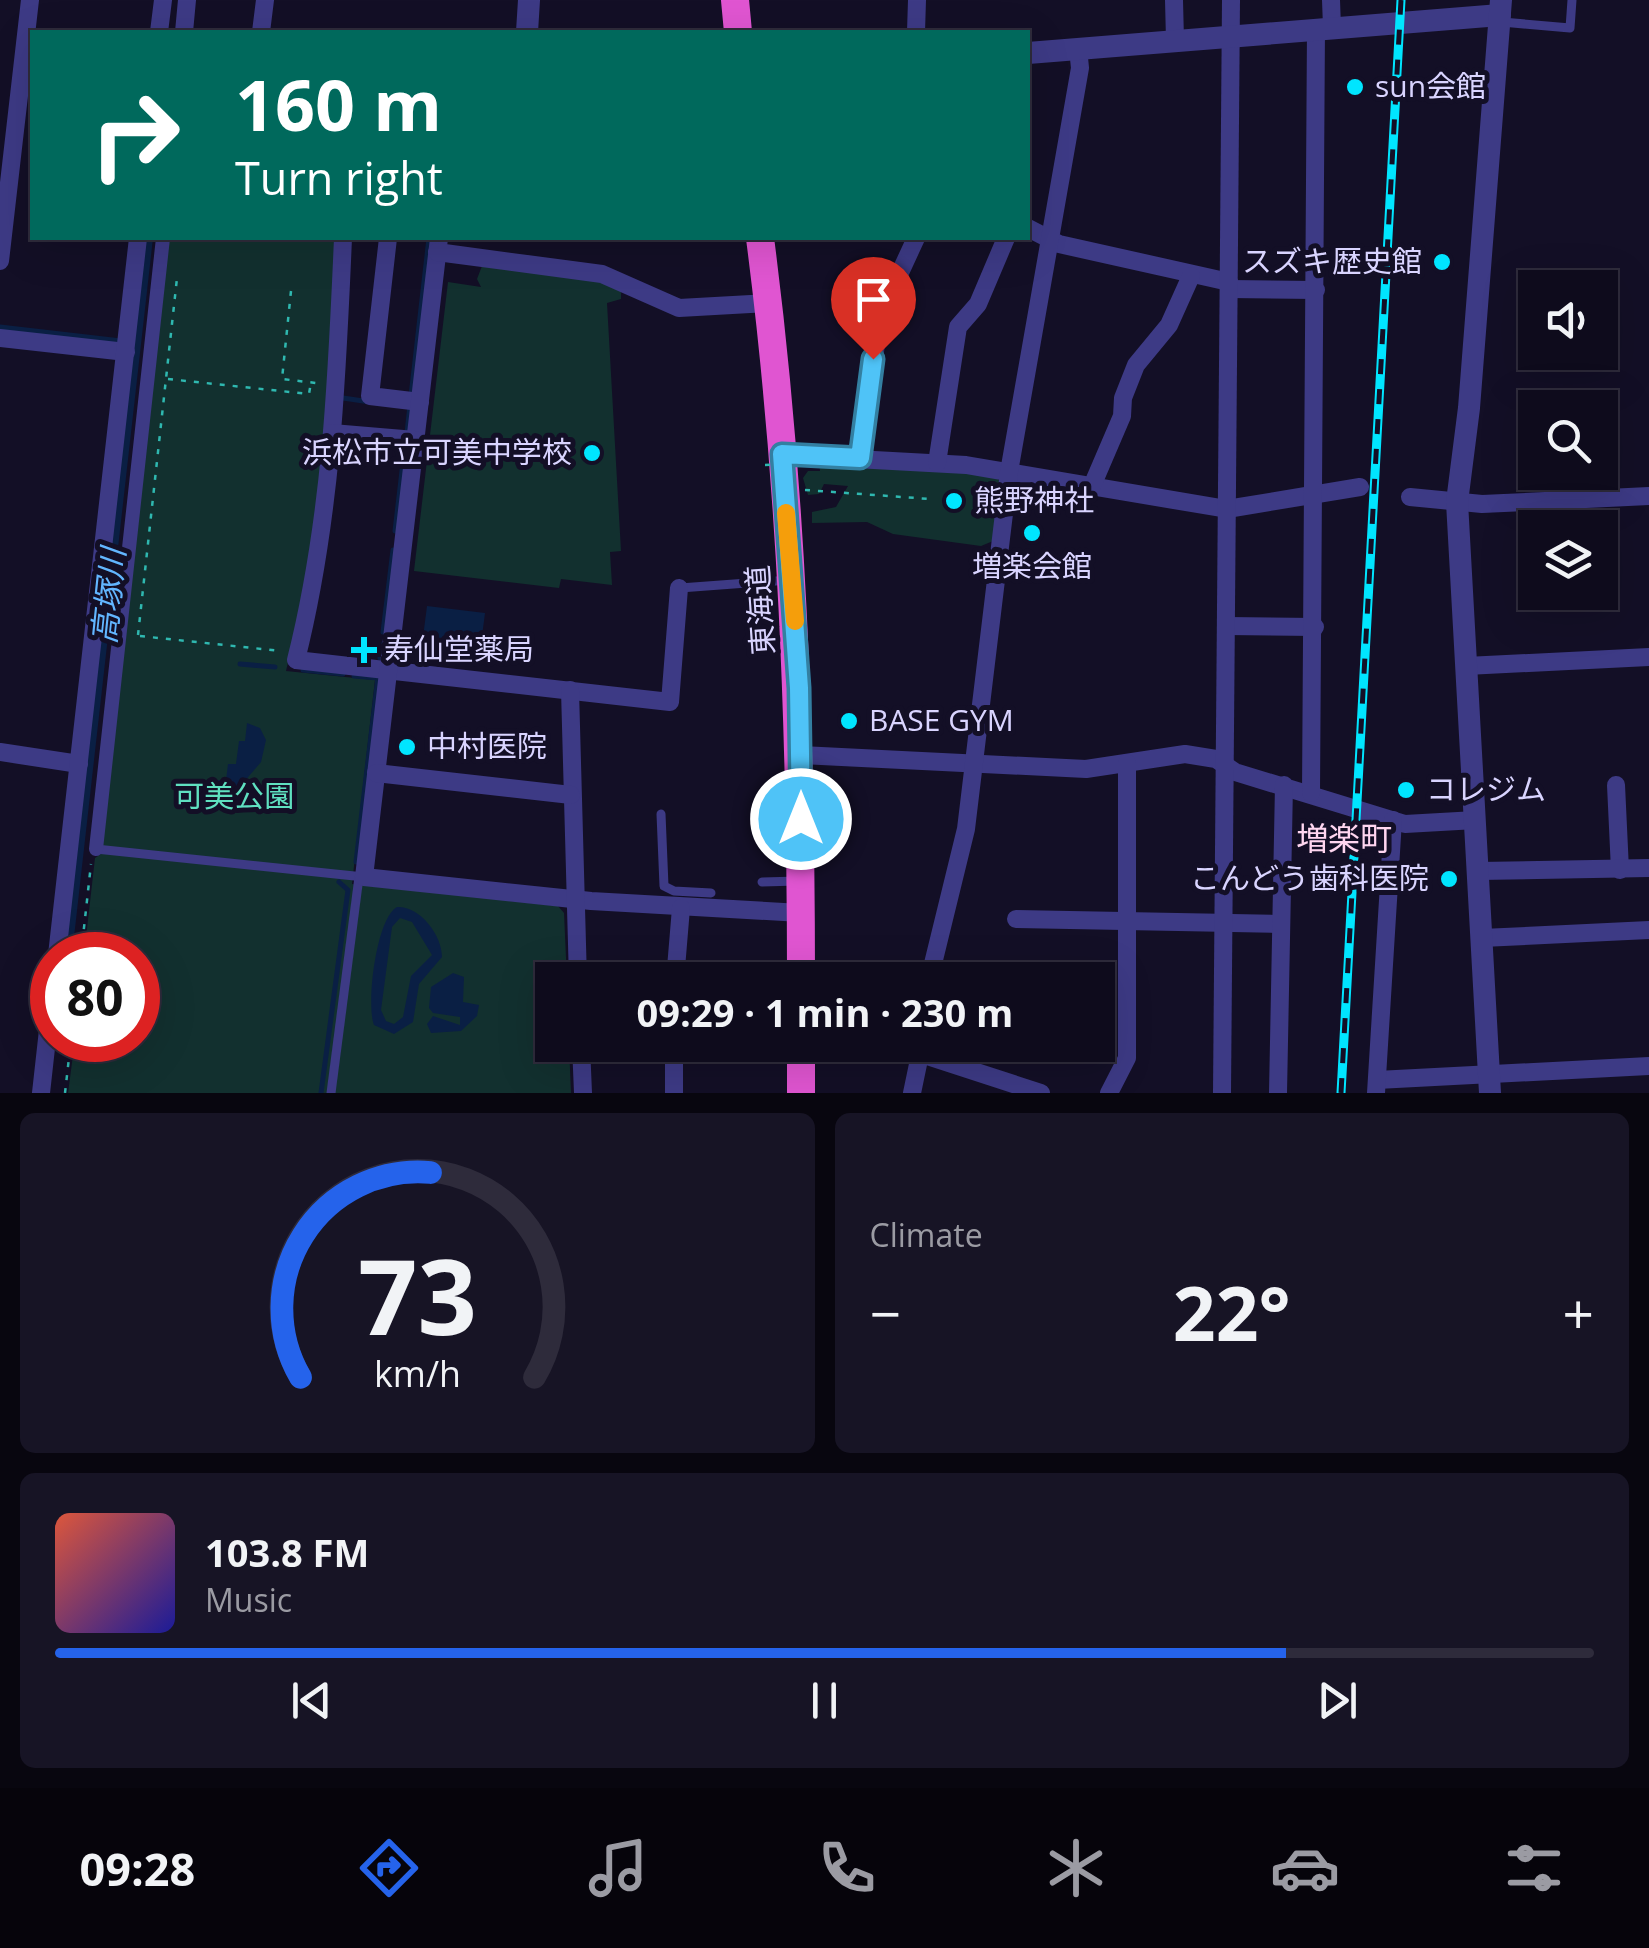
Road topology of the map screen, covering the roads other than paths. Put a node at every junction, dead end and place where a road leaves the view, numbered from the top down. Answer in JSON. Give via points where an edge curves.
{"nodes":[{"id":1,"x":30,"y":0,"type":"edge"},
{"id":2,"x":163,"y":0,"type":"edge"},
{"id":3,"x":188,"y":0,"type":"edge"},
{"id":4,"x":265,"y":0,"type":"edge"},
{"id":5,"x":529,"y":0,"type":"edge"},
{"id":6,"x":735,"y":0,"type":"edge"},
{"id":7,"x":916,"y":0,"type":"edge"},
{"id":8,"x":1174,"y":0,"type":"edge"},
{"id":9,"x":1232,"y":0,"type":"edge"},
{"id":10,"x":1331,"y":0,"type":"edge"},
{"id":11,"x":1572,"y":0,"type":"edge"},
{"id":12,"x":1500,"y":12,"type":"edge"},
{"id":13,"x":1324,"y":27,"type":"junction"},
{"id":14,"x":159,"y":30,"type":"edge"},
{"id":15,"x":184,"y":30,"type":"edge"},
{"id":16,"x":261,"y":30,"type":"edge"},
{"id":17,"x":528,"y":30,"type":"edge"},
{"id":18,"x":738,"y":30,"type":"edge"},
{"id":19,"x":916,"y":30,"type":"edge"},
{"id":20,"x":1231,"y":35,"type":"junction"},
{"id":21,"x":1175,"y":40,"type":"junction"},
{"id":22,"x":1078,"y":48,"type":"junction"},
{"id":23,"x":1030,"y":53,"type":"edge"},
{"id":24,"x":1030,"y":229,"type":"edge"},
{"id":25,"x":138,"y":240,"type":"edge"},
{"id":26,"x":162,"y":240,"type":"edge"},
{"id":27,"x":343,"y":240,"type":"edge"},
{"id":28,"x":388,"y":240,"type":"edge"},
{"id":29,"x":760,"y":240,"type":"edge"},
{"id":30,"x":915,"y":240,"type":"edge"},
{"id":31,"x":1005,"y":240,"type":"edge"},
{"id":32,"x":1050,"y":240,"type":"junction"},
{"id":33,"x":438,"y":245,"type":"edge"},
{"id":34,"x":0,"y":261,"type":"edge"},
{"id":35,"x":1191,"y":276,"type":"junction"},
{"id":36,"x":1229,"y":286,"type":"junction"},
{"id":37,"x":1316,"y":290,"type":"junction"},
{"id":38,"x":768,"y":304,"type":"junction"},
{"id":39,"x":0,"y":338,"type":"edge"},
{"id":40,"x":126,"y":352,"type":"junction"},
{"id":41,"x":420,"y":402,"type":"junction"},
{"id":42,"x":332,"y":433,"type":"junction"},
{"id":43,"x":415,"y":440,"type":"junction"},
{"id":44,"x":860,"y":458,"type":"junction"},
{"id":45,"x":782,"y":461,"type":"junction"},
{"id":46,"x":937,"y":463,"type":"junction"},
{"id":47,"x":1008,"y":472,"type":"junction"},
{"id":48,"x":1092,"y":486,"type":"junction"},
{"id":49,"x":1360,"y":487,"type":"dead end"},
{"id":50,"x":1315,"y":494,"type":"junction"},
{"id":51,"x":1649,"y":496,"type":"edge"},
{"id":52,"x":1410,"y":497,"type":"dead end"},
{"id":53,"x":1457,"y":502,"type":"junction"},
{"id":54,"x":1227,"y":508,"type":"junction"},
{"id":55,"x":792,"y":580,"type":"junction"},
{"id":56,"x":679,"y":588,"type":"joint"},
{"id":57,"x":1226,"y":626,"type":"junction"},
{"id":58,"x":1315,"y":627,"type":"junction"},
{"id":59,"x":1649,"y":657,"type":"edge"},
{"id":60,"x":1466,"y":666,"type":"junction"},
{"id":61,"x":388,"y":668,"type":"junction"},
{"id":62,"x":570,"y":690,"type":"junction"},
{"id":63,"x":0,"y":752,"type":"edge"},
{"id":64,"x":801,"y":754,"type":"junction"},
{"id":65,"x":970,"y":763,"type":"junction"},
{"id":66,"x":1127,"y":763,"type":"junction"},
{"id":67,"x":81,"y":764,"type":"junction"},
{"id":68,"x":102,"y":766,"type":"junction"},
{"id":69,"x":1225,"y":766,"type":"junction"},
{"id":70,"x":376,"y":773,"type":"junction"},
{"id":71,"x":1616,"y":784,"type":"dead end"},
{"id":72,"x":1284,"y":786,"type":"junction"},
{"id":73,"x":1311,"y":793,"type":"junction"},
{"id":74,"x":571,"y":795,"type":"junction"},
{"id":75,"x":661,"y":814,"type":"dead end"},
{"id":76,"x":801,"y":819,"type":"junction"},
{"id":77,"x":761,"y":820,"type":"dead end"},
{"id":78,"x":1393,"y":820,"type":"junction"},
{"id":79,"x":1476,"y":820,"type":"junction"},
{"id":80,"x":96,"y":849,"type":"joint"},
{"id":81,"x":1649,"y":868,"type":"edge"},
{"id":82,"x":1620,"y":870,"type":"junction"},
{"id":83,"x":1478,"y":871,"type":"junction"},
{"id":84,"x":362,"y":877,"type":"junction"},
{"id":85,"x":800,"y":881,"type":"junction"},
{"id":86,"x":762,"y":882,"type":"dead end"},
{"id":87,"x":711,"y":895,"type":"junction"},
{"id":88,"x":576,"y":900,"type":"junction"},
{"id":89,"x":681,"y":908,"type":"junction"},
{"id":90,"x":801,"y":912,"type":"junction"},
{"id":91,"x":1016,"y":920,"type":"dead end"},
{"id":92,"x":1127,"y":921,"type":"junction"},
{"id":93,"x":1224,"y":923,"type":"junction"},
{"id":94,"x":1279,"y":924,"type":"junction"},
{"id":95,"x":1649,"y":930,"type":"edge"},
{"id":96,"x":60,"y":932,"type":"edge"},
{"id":97,"x":1482,"y":938,"type":"junction"},
{"id":98,"x":578,"y":962,"type":"edge"},
{"id":99,"x":676,"y":962,"type":"edge"},
{"id":100,"x":801,"y":962,"type":"edge"},
{"id":101,"x":933,"y":962,"type":"edge"},
{"id":102,"x":44,"y":1062,"type":"edge"},
{"id":103,"x":581,"y":1062,"type":"edge"},
{"id":104,"x":674,"y":1062,"type":"edge"},
{"id":105,"x":800,"y":1062,"type":"edge"},
{"id":106,"x":918,"y":1062,"type":"edge"},
{"id":107,"x":954,"y":1062,"type":"edge"},
{"id":108,"x":1649,"y":1066,"type":"edge"},
{"id":109,"x":1489,"y":1084,"type":"edge"},
{"id":110,"x":1377,"y":1086,"type":"edge"},
{"id":111,"x":41,"y":1093,"type":"edge"},
{"id":112,"x":331,"y":1093,"type":"edge"},
{"id":113,"x":582,"y":1093,"type":"edge"},
{"id":114,"x":674,"y":1093,"type":"edge"},
{"id":115,"x":800,"y":1093,"type":"edge"},
{"id":116,"x":912,"y":1093,"type":"edge"},
{"id":117,"x":1041,"y":1093,"type":"edge"},
{"id":118,"x":1109,"y":1093,"type":"edge"},
{"id":119,"x":1222,"y":1093,"type":"edge"},
{"id":120,"x":1278,"y":1093,"type":"edge"}],
"edges":[{"from":1,"to":34,"type":"street"},
{"from":2,"to":14,"type":"street"},
{"from":3,"to":15,"type":"street"},
{"from":4,"to":16,"type":"street"},
{"from":5,"to":17,"type":"street"},
{"from":6,"to":18,"type":"highway"},
{"from":7,"to":19,"type":"street"},
{"from":8,"to":21,"type":"street"},
{"from":9,"to":20,"type":"street"},
{"from":10,"to":13,"type":"street"},
{"from":11,"to":12,"type":"lane","via":[[1570,28]]},
{"from":12,"to":13,"type":"street"},
{"from":12,"to":53,"type":"street"},
{"from":13,"to":20,"type":"street"},
{"from":13,"to":37,"type":"street"},
{"from":20,"to":21,"type":"street"},
{"from":20,"to":36,"type":"street"},
{"from":21,"to":22,"type":"street"},
{"from":22,"to":23,"type":"street"},
{"from":22,"to":32,"type":"street"},
{"from":24,"to":32,"type":"street"},
{"from":25,"to":40,"type":"street"},
{"from":26,"to":68,"type":"street"},
{"from":27,"to":42,"type":"street"},
{"from":28,"to":41,"type":"street","via":[[370,396]]},
{"from":29,"to":38,"type":"highway","name":"東海道"},
{"from":30,"to":44,"type":"street","via":[[880,316]]},
{"from":31,"to":46,"type":"street","via":[[978,304],[958,327]]},
{"from":32,"to":35,"type":"street"},
{"from":32,"to":47,"type":"street"},
{"from":33,"to":38,"type":"street","via":[[602,274],[679,308]]},
{"from":33,"to":41,"type":"street"},
{"from":35,"to":36,"type":"street"},
{"from":35,"to":48,"type":"street","via":[[1169,325],[1136,366]]},
{"from":36,"to":37,"type":"street"},
{"from":36,"to":54,"type":"street"},
{"from":37,"to":50,"type":"street"},
{"from":38,"to":45,"type":"highway","name":"東海道"},
{"from":39,"to":40,"type":"street"},
{"from":40,"to":67,"type":"street"},
{"from":41,"to":43,"type":"street"},
{"from":42,"to":43,"type":"street"},
{"from":42,"to":61,"type":"street","via":[[320,557],[296,660]]},
{"from":43,"to":61,"type":"street"},
{"from":44,"to":45,"type":"street"},
{"from":44,"to":46,"type":"street"},
{"from":45,"to":55,"type":"highway","name":"東海道"},
{"from":46,"to":47,"type":"street"},
{"from":47,"to":48,"type":"street"},
{"from":47,"to":65,"type":"street"},
{"from":48,"to":54,"type":"street"},
{"from":49,"to":50,"type":"street"},
{"from":50,"to":54,"type":"street"},
{"from":50,"to":58,"type":"street"},
{"from":51,"to":53,"type":"street"},
{"from":52,"to":53,"type":"street"},
{"from":53,"to":60,"type":"street"},
{"from":54,"to":57,"type":"street"},
{"from":55,"to":56,"type":"lane"},
{"from":55,"to":64,"type":"highway","name":"東海道"},
{"from":56,"to":62,"type":"street","via":[[670,702]]},
{"from":57,"to":58,"type":"street"},
{"from":57,"to":69,"type":"street"},
{"from":58,"to":73,"type":"street"},
{"from":59,"to":60,"type":"street"},
{"from":60,"to":79,"type":"street"},
{"from":61,"to":62,"type":"street"},
{"from":61,"to":70,"type":"street"},
{"from":62,"to":74,"type":"street"},
{"from":63,"to":67,"type":"street"},
{"from":64,"to":65,"type":"street"},
{"from":64,"to":76,"type":"highway","name":"東海道"},
{"from":65,"to":66,"type":"street","via":[[1076,769]]},
{"from":65,"to":101,"type":"street","via":[[966,829]]},
{"from":66,"to":69,"type":"street","via":[[1186,754]]},
{"from":66,"to":92,"type":"street"},
{"from":67,"to":68,"type":"street"},
{"from":67,"to":96,"type":"street"},
{"from":68,"to":80,"type":"street"},
{"from":69,"to":72,"type":"street"},
{"from":69,"to":93,"type":"street"},
{"from":70,"to":74,"type":"street"},
{"from":70,"to":84,"type":"street"},
{"from":71,"to":82,"type":"street"},
{"from":72,"to":73,"type":"street"},
{"from":72,"to":94,"type":"street"},
{"from":73,"to":78,"type":"street"},
{"from":74,"to":88,"type":"street"},
{"from":75,"to":87,"type":"lane","via":[[664,886]]},
{"from":76,"to":77,"type":"lane"},
{"from":76,"to":85,"type":"highway","name":"東海道"},
{"from":78,"to":79,"type":"street"},
{"from":78,"to":110,"type":"street"},
{"from":79,"to":83,"type":"street"},
{"from":80,"to":84,"type":"lane"},
{"from":81,"to":82,"type":"street"},
{"from":82,"to":83,"type":"street"},
{"from":83,"to":97,"type":"street"},
{"from":84,"to":88,"type":"street"},
{"from":84,"to":112,"type":"lane"},
{"from":85,"to":86,"type":"lane"},
{"from":85,"to":90,"type":"highway","name":"東海道"},
{"from":87,"to":89,"type":"street"},
{"from":87,"to":90,"type":"street"},
{"from":88,"to":89,"type":"street"},
{"from":88,"to":98,"type":"street"},
{"from":89,"to":99,"type":"street"},
{"from":90,"to":100,"type":"highway","name":"東海道"},
{"from":91,"to":92,"type":"street"},
{"from":92,"to":93,"type":"street"},
{"from":92,"to":118,"type":"street","via":[[1127,1058]]},
{"from":93,"to":94,"type":"street"},
{"from":93,"to":119,"type":"street"},
{"from":94,"to":120,"type":"street"},
{"from":95,"to":97,"type":"street"},
{"from":97,"to":109,"type":"street"},
{"from":102,"to":111,"type":"street"},
{"from":103,"to":113,"type":"street"},
{"from":104,"to":114,"type":"street"},
{"from":105,"to":115,"type":"highway"},
{"from":106,"to":116,"type":"street"},
{"from":107,"to":117,"type":"street"},
{"from":108,"to":109,"type":"street"},
{"from":109,"to":110,"type":"street"}]}
